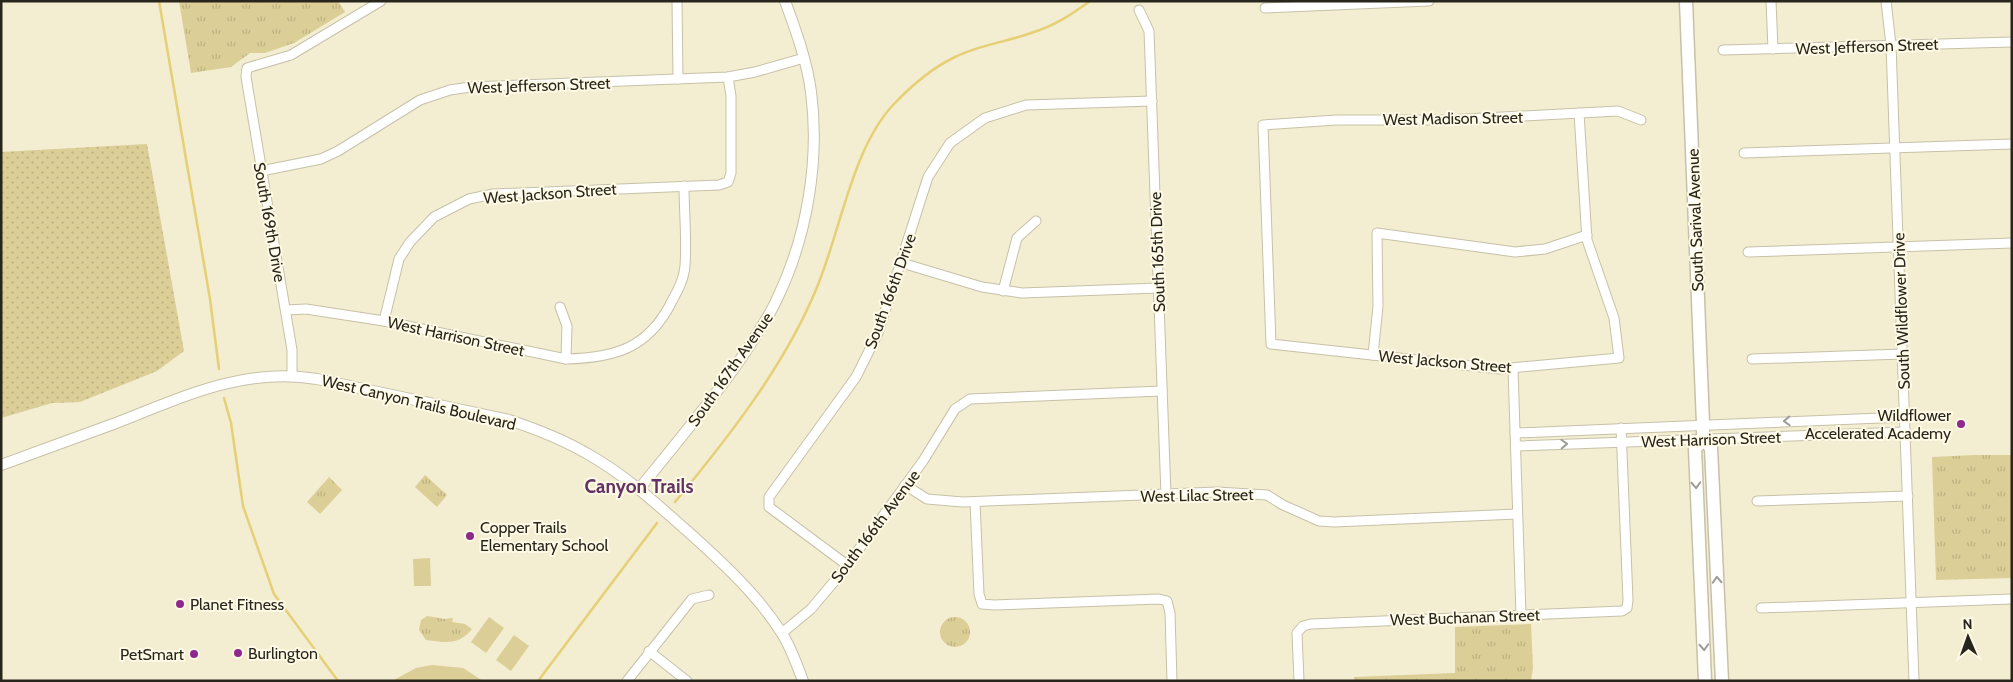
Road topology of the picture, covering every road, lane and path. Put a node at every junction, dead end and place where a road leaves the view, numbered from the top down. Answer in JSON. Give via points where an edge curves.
{"nodes":[{"id":1,"x":381,"y":1,"type":"edge"},
{"id":2,"x":677,"y":1,"type":"edge"},
{"id":3,"x":785,"y":1,"type":"edge"},
{"id":4,"x":1429,"y":1,"type":"edge"},
{"id":5,"x":1686,"y":1,"type":"edge"},
{"id":6,"x":1771,"y":1,"type":"edge"},
{"id":7,"x":1886,"y":1,"type":"edge"},
{"id":8,"x":1264,"y":8,"type":"dead end"},
{"id":9,"x":1139,"y":10,"type":"dead end"},
{"id":10,"x":2012,"y":42,"type":"edge"},
{"id":11,"x":1891,"y":45,"type":"junction"},
{"id":12,"x":1773,"y":49,"type":"junction"},
{"id":13,"x":1723,"y":50,"type":"dead end"},
{"id":14,"x":804,"y":58,"type":"junction"},
{"id":15,"x":728,"y":77,"type":"junction"},
{"id":16,"x":678,"y":79,"type":"junction"},
{"id":17,"x":1152,"y":101,"type":"junction"},
{"id":18,"x":1579,"y":113,"type":"junction"},
{"id":19,"x":1641,"y":120,"type":"dead end"},
{"id":20,"x":2012,"y":144,"type":"edge"},
{"id":21,"x":1895,"y":148,"type":"junction"},
{"id":22,"x":1744,"y":153,"type":"dead end"},
{"id":23,"x":261,"y":171,"type":"junction"},
{"id":24,"x":684,"y":186,"type":"junction"},
{"id":25,"x":1036,"y":221,"type":"dead end"},
{"id":26,"x":1587,"y":235,"type":"junction"},
{"id":27,"x":2012,"y":243,"type":"edge"},
{"id":28,"x":1898,"y":247,"type":"junction"},
{"id":29,"x":1748,"y":252,"type":"dead end"},
{"id":30,"x":902,"y":263,"type":"junction"},
{"id":31,"x":1158,"y":288,"type":"junction"},
{"id":32,"x":1003,"y":291,"type":"junction"},
{"id":33,"x":560,"y":307,"type":"dead end"},
{"id":34,"x":286,"y":310,"type":"junction"},
{"id":35,"x":384,"y":321,"type":"junction"},
{"id":36,"x":1271,"y":344,"type":"joint"},
{"id":37,"x":1903,"y":354,"type":"junction"},
{"id":38,"x":1373,"y":355,"type":"junction"},
{"id":39,"x":566,"y":359,"type":"junction"},
{"id":40,"x":1752,"y":359,"type":"dead end"},
{"id":41,"x":1513,"y":369,"type":"junction"},
{"id":42,"x":292,"y":376,"type":"junction"},
{"id":43,"x":1162,"y":391,"type":"junction"},
{"id":44,"x":1905,"y":417,"type":"junction"},
{"id":45,"x":1702,"y":424,"type":"junction"},
{"id":46,"x":1620,"y":428,"type":"junction"},
{"id":47,"x":1906,"y":432,"type":"junction"},
{"id":48,"x":1515,"y":433,"type":"junction"},
{"id":49,"x":1703,"y":439,"type":"junction"},
{"id":50,"x":1621,"y":442,"type":"junction"},
{"id":51,"x":1516,"y":446,"type":"junction"},
{"id":52,"x":1,"y":465,"type":"edge"},
{"id":53,"x":905,"y":486,"type":"junction"},
{"id":54,"x":639,"y":489,"type":"junction"},
{"id":55,"x":1166,"y":495,"type":"junction"},
{"id":56,"x":1908,"y":496,"type":"junction"},
{"id":57,"x":1757,"y":501,"type":"dead end"},
{"id":58,"x":975,"y":502,"type":"junction"},
{"id":59,"x":1517,"y":514,"type":"junction"},
{"id":60,"x":847,"y":565,"type":"junction"},
{"id":61,"x":709,"y":595,"type":"dead end"},
{"id":62,"x":2012,"y":599,"type":"edge"},
{"id":63,"x":1911,"y":603,"type":"junction"},
{"id":64,"x":1761,"y":608,"type":"dead end"},
{"id":65,"x":1521,"y":615,"type":"junction"},
{"id":66,"x":782,"y":633,"type":"junction"},
{"id":67,"x":649,"y":651,"type":"junction"},
{"id":68,"x":627,"y":681,"type":"edge"},
{"id":69,"x":687,"y":681,"type":"edge"},
{"id":70,"x":803,"y":681,"type":"edge"},
{"id":71,"x":1172,"y":681,"type":"edge"},
{"id":72,"x":1299,"y":681,"type":"edge"},
{"id":73,"x":1705,"y":681,"type":"edge"},
{"id":74,"x":1722,"y":681,"type":"edge"},
{"id":75,"x":1914,"y":681,"type":"edge"}],
"edges":[{"from":1,"to":23,"type":"street","name":"South 169th Drive","via":[[291,55],[247,68]]},
{"from":2,"to":16,"type":"street"},
{"from":3,"to":14,"type":"street","name":"South 167th Avenue"},
{"from":4,"to":8,"type":"street"},
{"from":5,"to":45,"type":"main road","name":"South Sarival Avenue"},
{"from":6,"to":12,"type":"street"},
{"from":7,"to":11,"type":"street","name":"South Wildflower Drive"},
{"from":9,"to":17,"type":"street","name":"South 165th Drive","via":[[1149,31]]},
{"from":10,"to":11,"type":"street","name":"West Jefferson Street"},
{"from":11,"to":12,"type":"street","name":"West Jefferson Street"},
{"from":11,"to":21,"type":"street","name":"South Wildflower Drive"},
{"from":12,"to":13,"type":"street","name":"West Jefferson Street"},
{"from":14,"to":15,"type":"street","name":"West Jefferson Street"},
{"from":14,"to":54,"type":"street","name":"South 167th Avenue","via":[[813,122],[811,180],[800,237],[778,298],[725,381]]},
{"from":15,"to":16,"type":"street","name":"West Jefferson Street"},
{"from":15,"to":24,"type":"street","name":"West Jackson Street","via":[[731,96],[731,173],[728,182]]},
{"from":16,"to":23,"type":"street","name":"West Jefferson Street","via":[[470,86],[450,90],[420,100],[321,159]]},
{"from":17,"to":30,"type":"street","name":"South 166th Drive","via":[[1026,105],[985,118],[950,143],[928,176]]},
{"from":17,"to":31,"type":"street","name":"South 165th Drive"},
{"from":18,"to":19,"type":"street","name":"West Madison Street","via":[[1618,111]]},
{"from":18,"to":26,"type":"street"},
{"from":18,"to":36,"type":"street","name":"West Madison Street","via":[[1263,125]]},
{"from":20,"to":21,"type":"street"},
{"from":21,"to":22,"type":"street"},
{"from":21,"to":28,"type":"street","name":"South Wildflower Drive"},
{"from":23,"to":34,"type":"street","name":"South 169th Drive"},
{"from":24,"to":35,"type":"street","name":"West Jackson Street","via":[[493,194],[469,199],[434,217],[410,242],[399,259]]},
{"from":24,"to":39,"type":"street","name":"West Harrison Street","via":[[686,253],[683,279],[669,308],[646,336],[626,349],[595,358]]},
{"from":25,"to":32,"type":"street","via":[[1017,238]]},
{"from":26,"to":38,"type":"street","via":[[1545,249],[1515,252],[1377,233],[1378,306]]},
{"from":26,"to":41,"type":"street","name":"West Jackson Street","via":[[1614,318],[1619,358]]},
{"from":27,"to":28,"type":"street"},
{"from":28,"to":29,"type":"street"},
{"from":28,"to":37,"type":"street","name":"South Wildflower Drive"},
{"from":30,"to":32,"type":"street"},
{"from":30,"to":60,"type":"street","name":"South 166th Drive","via":[[878,333],[856,377],[769,497],[770,507]]},
{"from":31,"to":32,"type":"street"},
{"from":31,"to":43,"type":"street","name":"South 165th Drive"},
{"from":33,"to":39,"type":"street","via":[[567,326]]},
{"from":34,"to":35,"type":"street","name":"West Harrison Street","via":[[306,309]]},
{"from":34,"to":42,"type":"street","name":"South 169th Drive"},
{"from":35,"to":39,"type":"street","name":"West Harrison Street"},
{"from":36,"to":38,"type":"street","name":"West Jackson Street"},
{"from":37,"to":40,"type":"street"},
{"from":37,"to":44,"type":"street","name":"South Wildflower Drive"},
{"from":38,"to":41,"type":"street","name":"West Jackson Street"},
{"from":41,"to":48,"type":"street"},
{"from":42,"to":52,"type":"street","name":"West Canyon Trails Boulevard","via":[[254,377],[222,384]]},
{"from":42,"to":54,"type":"street","name":"West Canyon Trails Boulevard","via":[[509,420],[588,454]]},
{"from":43,"to":53,"type":"street","name":"South 166th Avenue","via":[[970,399],[955,409]]},
{"from":43,"to":55,"type":"street","name":"South 165th Drive"},
{"from":44,"to":45,"type":"street","name":"West Harrison Street","one_way":true},
{"from":44,"to":47,"type":"street","name":"South Wildflower Drive"},
{"from":45,"to":46,"type":"street","name":"West Harrison Street"},
{"from":45,"to":49,"type":"main road","name":"South Sarival Avenue"},
{"from":46,"to":48,"type":"street","name":"West Harrison Street"},
{"from":46,"to":50,"type":"street"},
{"from":47,"to":49,"type":"street","name":"West Harrison Street"},
{"from":47,"to":56,"type":"street","name":"South Wildflower Drive"},
{"from":48,"to":51,"type":"street"},
{"from":49,"to":50,"type":"street","name":"West Harrison Street"},
{"from":49,"to":73,"type":"main road","name":"South Sarival Avenue","one_way":true,"via":[[1695,449]]},
{"from":74,"to":49,"type":"main road","name":"South Sarival Avenue","one_way":true,"via":[[1712,448]]},
{"from":51,"to":50,"type":"street","name":"West Harrison Street","one_way":true},
{"from":50,"to":65,"type":"street","name":"West Buchanan Street","via":[[1627,608],[1622,611]]},
{"from":51,"to":59,"type":"street"},
{"from":53,"to":58,"type":"street","name":"West Lilac Street","via":[[927,500]]},
{"from":53,"to":60,"type":"street","name":"South 166th Avenue"},
{"from":54,"to":66,"type":"street","name":"West Canyon Trails Boulevard","via":[[732,572]]},
{"from":55,"to":58,"type":"street","name":"West Lilac Street"},
{"from":55,"to":59,"type":"street","name":"West Lilac Street","via":[[1217,492],[1267,495],[1319,520],[1334,522]]},
{"from":56,"to":57,"type":"street"},
{"from":56,"to":63,"type":"street","name":"South Wildflower Drive"},
{"from":58,"to":71,"type":"street","via":[[982,604],[1167,601]]},
{"from":59,"to":65,"type":"street"},
{"from":60,"to":66,"type":"street","name":"South 166th Avenue","via":[[811,609]]},
{"from":61,"to":67,"type":"street","via":[[692,598]]},
{"from":62,"to":63,"type":"street"},
{"from":63,"to":64,"type":"street"},
{"from":63,"to":75,"type":"street","name":"South Wildflower Drive"},
{"from":65,"to":72,"type":"street","name":"West Buchanan Street","via":[[1303,626],[1297,633]]},
{"from":66,"to":70,"type":"street","name":"West Canyon Trails Boulevard"},
{"from":67,"to":68,"type":"street"},
{"from":67,"to":69,"type":"street"}]}
